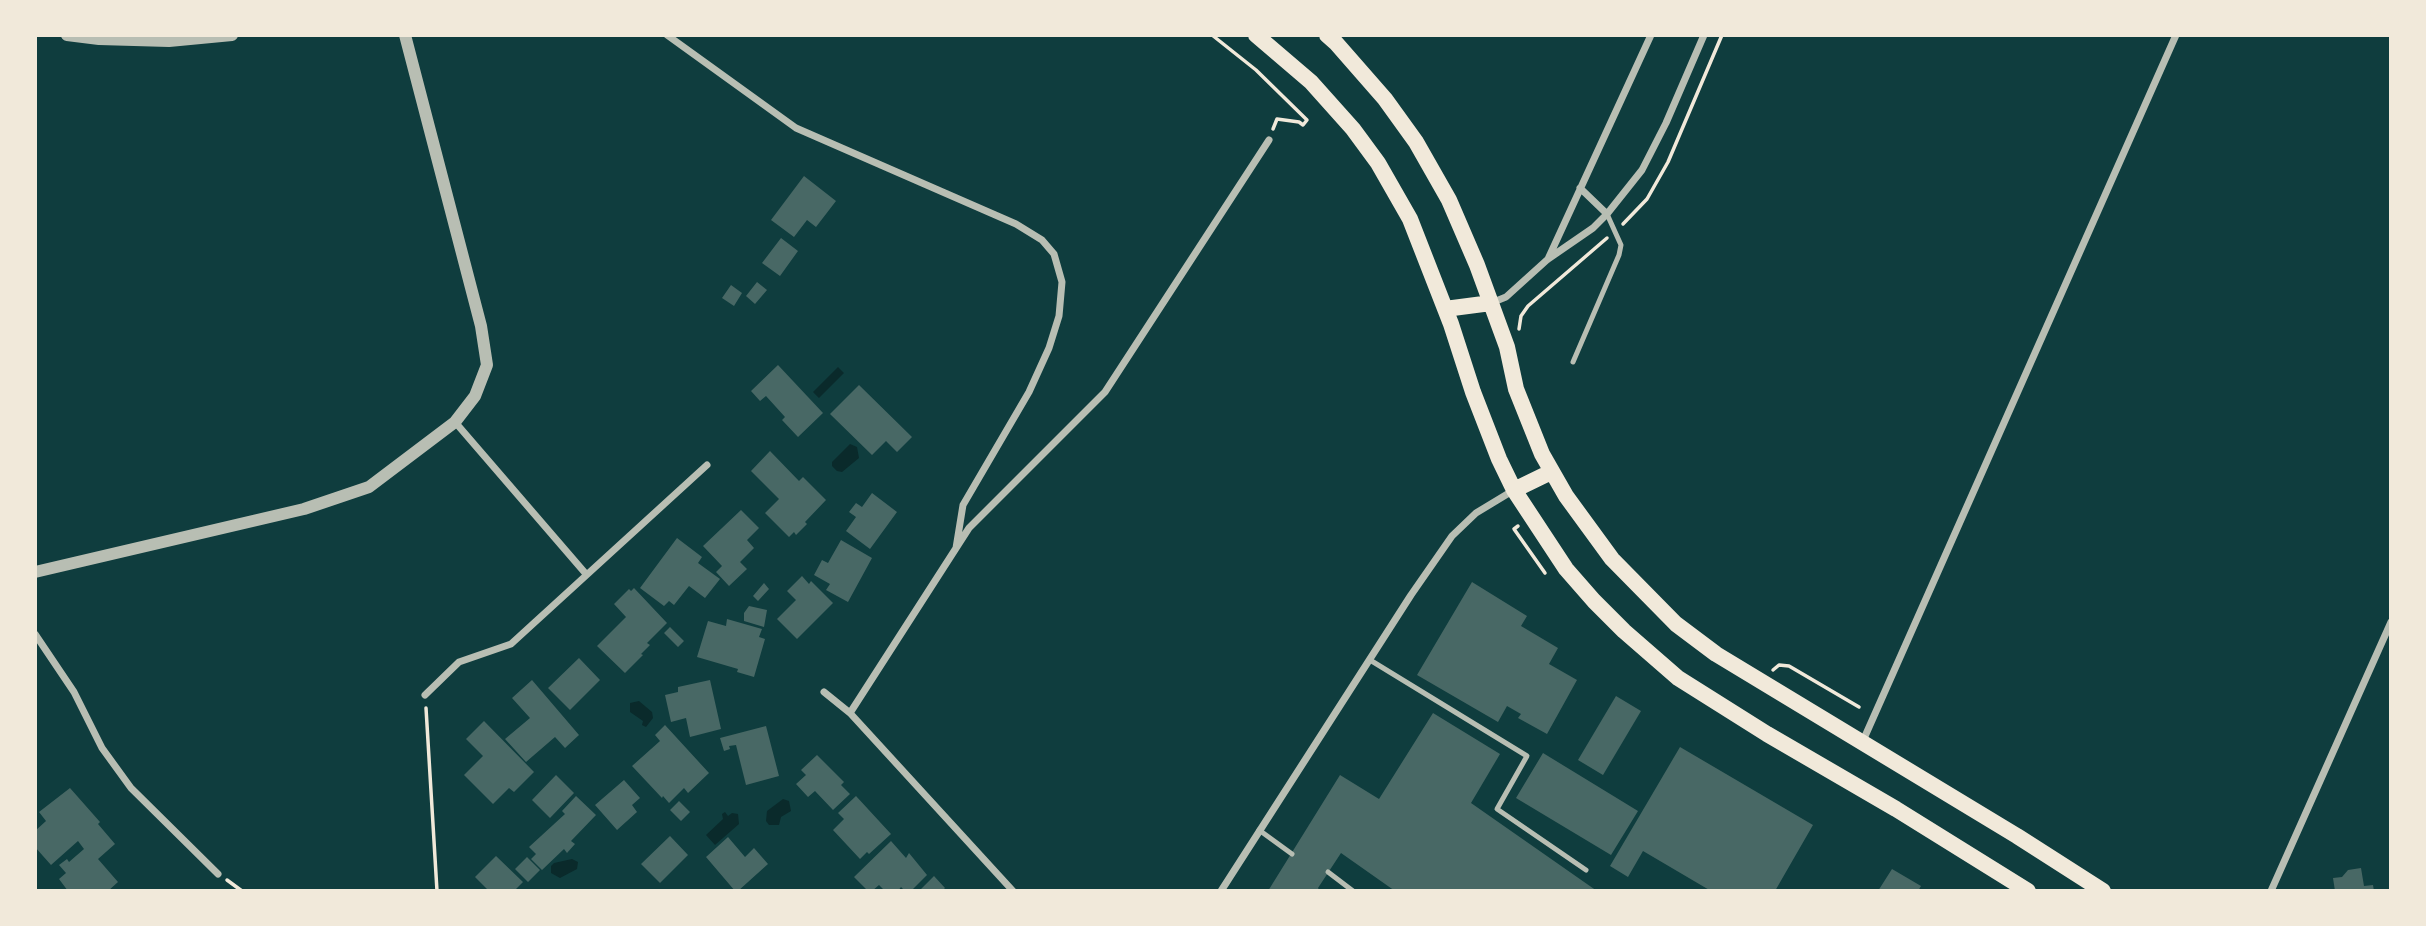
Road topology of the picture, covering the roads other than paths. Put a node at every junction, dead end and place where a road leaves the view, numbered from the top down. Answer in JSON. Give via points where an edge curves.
{"nodes":[{"id":1,"x":66,"y":35,"type":"edge"},
{"id":2,"x":232,"y":35,"type":"edge"},
{"id":3,"x":405,"y":35,"type":"edge"},
{"id":4,"x":667,"y":35,"type":"edge"},
{"id":5,"x":1256,"y":35,"type":"edge"},
{"id":6,"x":1326,"y":35,"type":"edge"},
{"id":7,"x":1651,"y":35,"type":"edge"},
{"id":8,"x":1704,"y":35,"type":"edge"},
{"id":9,"x":2176,"y":35,"type":"edge"},
{"id":10,"x":1269,"y":141,"type":"road end"},
{"id":11,"x":1580,"y":188,"type":"junction"},
{"id":12,"x":1607,"y":214,"type":"junction"},
{"id":13,"x":1548,"y":259,"type":"junction"},
{"id":14,"x":1491,"y":303,"type":"junction"},
{"id":15,"x":1445,"y":309,"type":"junction"},
{"id":16,"x":1573,"y":362,"type":"dead end"},
{"id":17,"x":455,"y":422,"type":"junction"},
{"id":18,"x":707,"y":466,"type":"dead end"},
{"id":19,"x":1551,"y":472,"type":"junction"},
{"id":20,"x":1514,"y":490,"type":"junction"},
{"id":21,"x":956,"y":548,"type":"junction"},
{"id":22,"x":35,"y":572,"type":"edge"},
{"id":23,"x":586,"y":574,"type":"junction"},
{"id":24,"x":2391,"y":622,"type":"edge"},
{"id":25,"x":35,"y":634,"type":"edge"},
{"id":26,"x":1370,"y":660,"type":"junction"},
{"id":27,"x":824,"y":692,"type":"dead end"},
{"id":28,"x":425,"y":695,"type":"road end"},
{"id":29,"x":850,"y":713,"type":"junction"},
{"id":30,"x":1862,"y":743,"type":"junction"},
{"id":31,"x":1259,"y":830,"type":"junction"},
{"id":32,"x":1292,"y":854,"type":"dead end"},
{"id":33,"x":1586,"y":870,"type":"dead end"},
{"id":34,"x":1328,"y":872,"type":"dead end"},
{"id":35,"x":218,"y":874,"type":"dead end"},
{"id":36,"x":2024,"y":890,"type":"edge"},
{"id":37,"x":1013,"y":891,"type":"edge"},
{"id":38,"x":1221,"y":891,"type":"edge"},
{"id":39,"x":1353,"y":891,"type":"edge"},
{"id":40,"x":2103,"y":891,"type":"edge"},
{"id":41,"x":2271,"y":891,"type":"edge"}],
"edges":[{"from":1,"to":2,"type":"street","via":[[169,41]]},
{"from":3,"to":17,"type":"street","via":[[481,326],[487,365],[475,396]]},
{"from":4,"to":21,"type":"street","via":[[796,128],[1016,224],[1042,240],[1054,254],[1062,282],[1059,316],[1049,348],[1029,392],[963,505]]},
{"from":5,"to":15,"type":"main road","via":[[1311,82],[1378,163],[1410,219]]},
{"from":6,"to":14,"type":"main road","via":[[1385,99],[1416,142],[1449,200]]},
{"from":7,"to":11,"type":"street"},
{"from":8,"to":12,"type":"street","via":[[1642,170]]},
{"from":9,"to":30,"type":"street"},
{"from":10,"to":21,"type":"street","via":[[1105,392],[968,528]]},
{"from":11,"to":12,"type":"street"},
{"from":11,"to":13,"type":"street"},
{"from":12,"to":13,"type":"street"},
{"from":12,"to":16,"type":"lane","via":[[1621,244],[1619,255]]},
{"from":13,"to":14,"type":"street","via":[[1506,297]]},
{"from":14,"to":15,"type":"main road"},
{"from":14,"to":19,"type":"main road","via":[[1516,389]]},
{"from":15,"to":20,"type":"main road"},
{"from":17,"to":22,"type":"street","via":[[369,487],[304,509]]},
{"from":17,"to":23,"type":"street"},
{"from":18,"to":23,"type":"street"},
{"from":19,"to":20,"type":"main road"},
{"from":19,"to":30,"type":"main road","via":[[1612,559],[1676,624],[1716,654]]},
{"from":20,"to":26,"type":"street","via":[[1476,513],[1452,536]]},
{"from":20,"to":36,"type":"main road","via":[[1566,569],[1623,631],[1678,678]]},
{"from":21,"to":29,"type":"street"},
{"from":23,"to":28,"type":"street","via":[[511,644],[459,662]]},
{"from":24,"to":41,"type":"street"},
{"from":25,"to":35,"type":"street","via":[[131,788]]},
{"from":26,"to":31,"type":"street"},
{"from":26,"to":33,"type":"lane","via":[[1527,756],[1497,809]]},
{"from":27,"to":29,"type":"street"},
{"from":29,"to":37,"type":"street"},
{"from":30,"to":40,"type":"main road"},
{"from":31,"to":32,"type":"lane"},
{"from":31,"to":38,"type":"street"},
{"from":34,"to":39,"type":"lane"}]}
